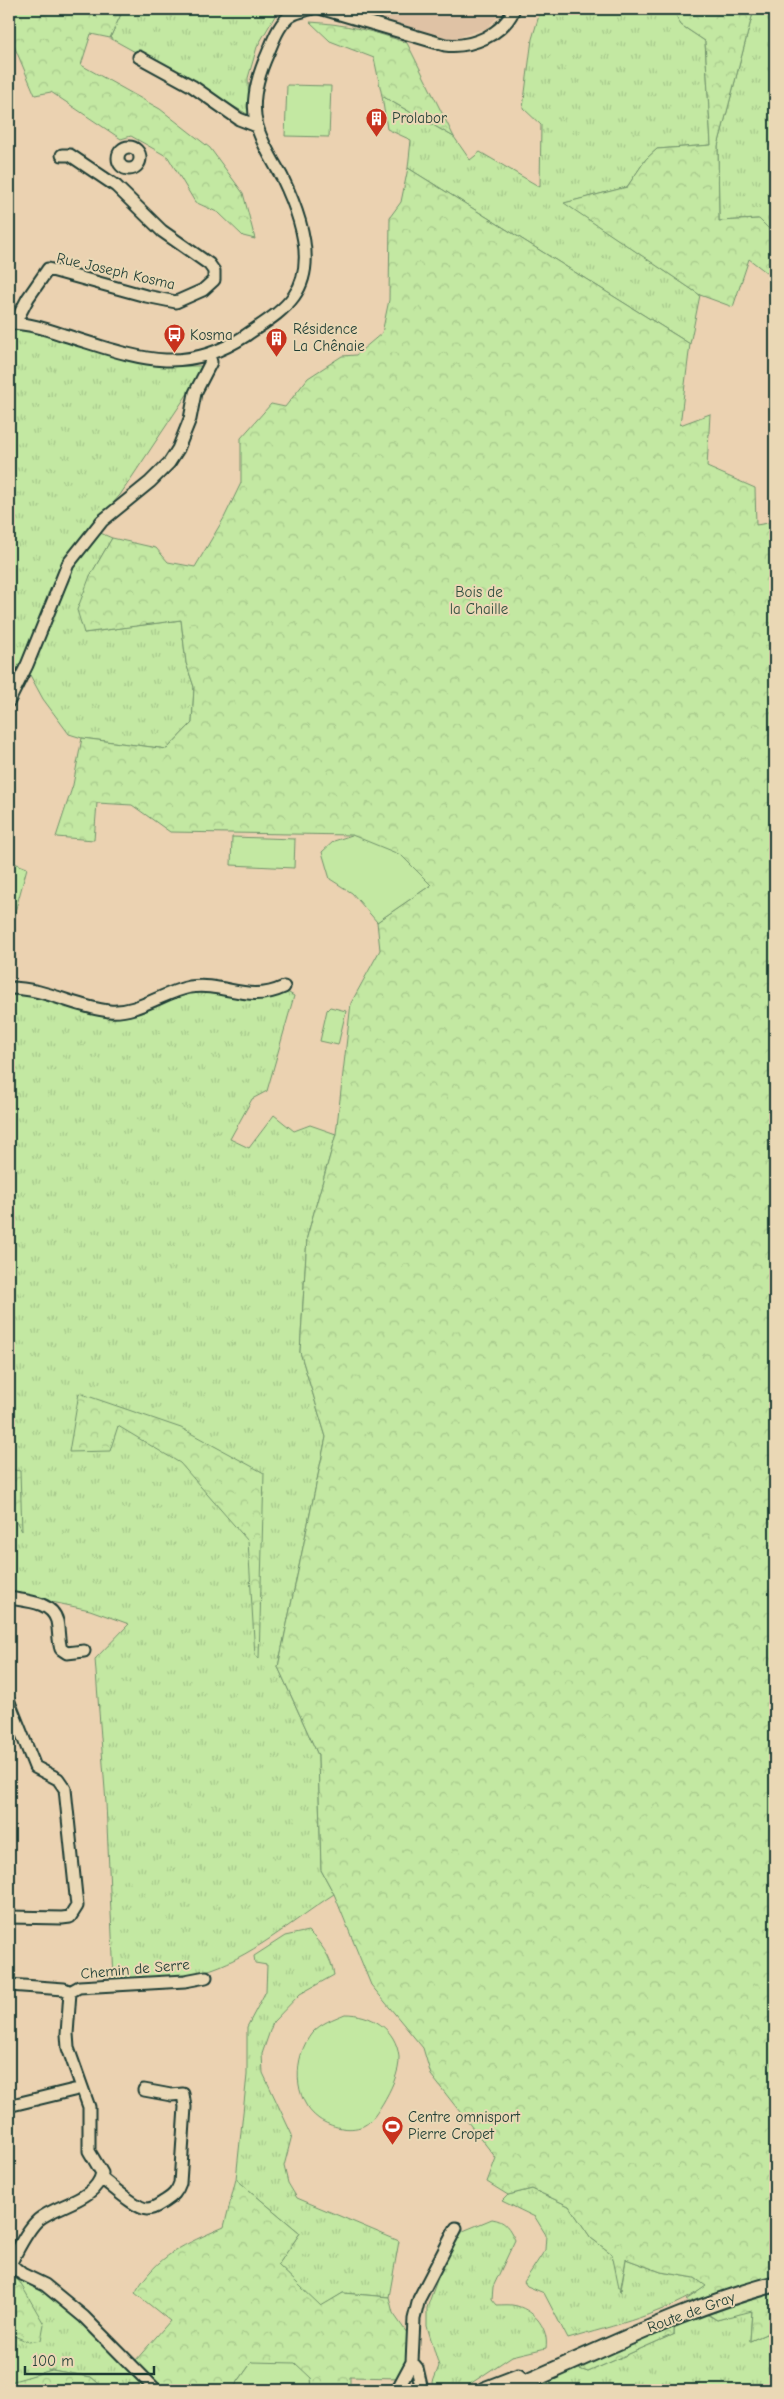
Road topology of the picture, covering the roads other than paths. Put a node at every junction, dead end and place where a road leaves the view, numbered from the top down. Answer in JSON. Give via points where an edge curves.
{"nodes":[{"id":1,"x":310,"y":9,"type":"edge"},
{"id":2,"x":323,"y":9,"type":"edge"},
{"id":3,"x":514,"y":9,"type":"edge"},
{"id":4,"x":291,"y":12,"type":"edge"},
{"id":5,"x":139,"y":57,"type":"dead end"},
{"id":6,"x":257,"y":126,"type":"junction"},
{"id":7,"x":62,"y":154,"type":"dead end"},
{"id":8,"x":125,"y":168,"type":"dead end"},
{"id":9,"x":116,"y":186,"type":"junction"},
{"id":10,"x":12,"y":323,"type":"edge"},
{"id":11,"x":209,"y":355,"type":"junction"},
{"id":12,"x":9,"y":701,"type":"edge"},
{"id":13,"x":284,"y":987,"type":"dead end"},
{"id":14,"x":9,"y":988,"type":"edge"},
{"id":15,"x":9,"y":1598,"type":"edge"},
{"id":16,"x":84,"y":1651,"type":"dead end"},
{"id":17,"x":9,"y":1702,"type":"edge"},
{"id":18,"x":9,"y":1917,"type":"edge"},
{"id":19,"x":206,"y":1977,"type":"dead end"},
{"id":20,"x":9,"y":1985,"type":"edge"},
{"id":21,"x":70,"y":1992,"type":"junction"},
{"id":22,"x":82,"y":2088,"type":"junction"},
{"id":23,"x":144,"y":2090,"type":"dead end"},
{"id":24,"x":12,"y":2105,"type":"dead end"},
{"id":25,"x":101,"y":2178,"type":"junction"},
{"id":26,"x":456,"y":2228,"type":"dead end"},
{"id":27,"x":10,"y":2263,"type":"edge"},
{"id":28,"x":775,"y":2284,"type":"edge"},
{"id":29,"x":648,"y":2328,"type":"junction"},
{"id":30,"x":412,"y":2362,"type":"junction"},
{"id":31,"x":420,"y":2378,"type":"junction"},
{"id":32,"x":156,"y":2390,"type":"edge"},
{"id":33,"x":397,"y":2390,"type":"edge"},
{"id":34,"x":417,"y":2390,"type":"edge"},
{"id":35,"x":422,"y":2390,"type":"edge"},
{"id":36,"x":484,"y":2390,"type":"edge"},
{"id":37,"x":508,"y":2390,"type":"edge"}],
"edges":[{"from":1,"to":4,"type":"street"},
{"from":2,"to":3,"type":"street","via":[[456,46],[490,36]]},
{"from":4,"to":6,"type":"street","via":[[273,40],[262,66],[255,105]]},
{"from":5,"to":6,"type":"street","via":[[192,86],[238,119]]},
{"from":6,"to":11,"type":"street","via":[[294,206],[304,242],[306,270],[294,297],[274,316],[239,340]]},
{"from":7,"to":9,"type":"street","name":"Rue Joseph Kosma","via":[[70,155]]},
{"from":8,"to":9,"type":"street"},
{"from":9,"to":10,"type":"street","name":"Rue Joseph Kosma","via":[[162,231],[210,264],[214,273],[211,285],[176,302],[48,269]]},
{"from":10,"to":11,"type":"street","via":[[34,326],[146,360],[176,361]]},
{"from":11,"to":12,"type":"street","via":[[211,362],[195,393],[190,419],[178,449],[150,482],[102,521],[68,564]]},
{"from":13,"to":14,"type":"street","via":[[269,994],[190,987],[137,1007],[112,1012],[87,1008],[26,988]]},
{"from":15,"to":16,"type":"street","via":[[46,1606],[57,1620],[61,1649],[67,1653]]},
{"from":17,"to":18,"type":"street","via":[[35,1767],[58,1779],[65,1789],[77,1906],[70,1917]]},
{"from":19,"to":21,"type":"street","name":"Chemin de Serre","via":[[79,1987]]},
{"from":20,"to":21,"type":"street","name":"Chemin de Serre"},
{"from":21,"to":22,"type":"street","via":[[66,2034]]},
{"from":22,"to":24,"type":"street"},
{"from":22,"to":25,"type":"street","via":[[90,2115],[89,2150],[100,2167]]},
{"from":23,"to":25,"type":"street","via":[[183,2094],[184,2126],[178,2190],[158,2206],[148,2209],[134,2203]]},
{"from":25,"to":27,"type":"street","via":[[87,2193],[37,2221]]},
{"from":26,"to":30,"type":"street","via":[[420,2299],[414,2319]]},
{"from":27,"to":32,"type":"street","via":[[84,2317]]},
{"from":28,"to":29,"type":"main road","name":"Route de Gray"},
{"from":29,"to":36,"type":"main road"},
{"from":29,"to":37,"type":"main road","name":"Route de Gray"},
{"from":30,"to":31,"type":"street"},
{"from":30,"to":33,"type":"street"},
{"from":31,"to":34,"type":"street"},
{"from":31,"to":35,"type":"street"}]}
